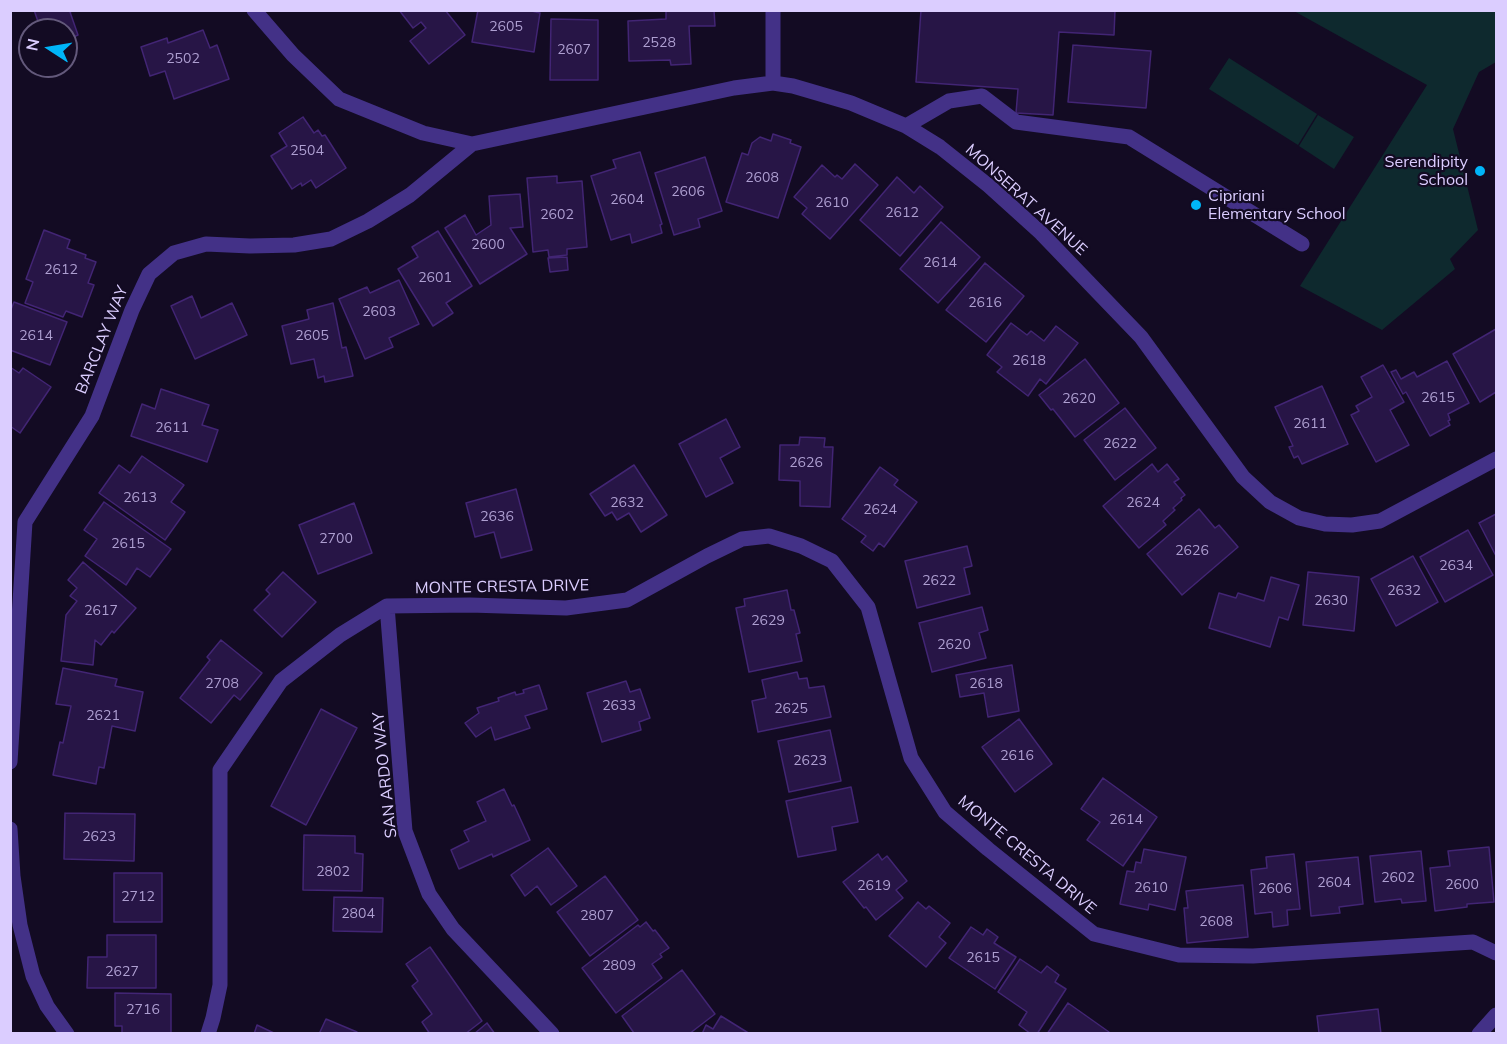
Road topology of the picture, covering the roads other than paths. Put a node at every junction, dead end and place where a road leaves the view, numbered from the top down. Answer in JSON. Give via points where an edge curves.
{"nodes":[{"id":1,"x":254,"y":10,"type":"edge"},
{"id":2,"x":773,"y":10,"type":"edge"},
{"id":3,"x":773,"y":83,"type":"junction"},
{"id":4,"x":906,"y":126,"type":"junction"},
{"id":5,"x":472,"y":144,"type":"junction"},
{"id":6,"x":1302,"y":244,"type":"dead end"},
{"id":7,"x":1497,"y":459,"type":"edge"},
{"id":8,"x":24,"y":522,"type":"junction"},
{"id":9,"x":10,"y":530,"type":"edge"},
{"id":10,"x":387,"y":606,"type":"junction"},
{"id":11,"x":10,"y":762,"type":"edge"},
{"id":12,"x":10,"y":830,"type":"edge"},
{"id":13,"x":1497,"y":953,"type":"edge"},
{"id":14,"x":1497,"y":1015,"type":"edge"},
{"id":15,"x":67,"y":1034,"type":"edge"},
{"id":16,"x":208,"y":1034,"type":"edge"},
{"id":17,"x":552,"y":1034,"type":"edge"},
{"id":18,"x":1479,"y":1034,"type":"edge"}],
"edges":[{"from":1,"to":5,"type":"street","name":"MONSERAT AVENUE","via":[[339,99],[423,133]]},
{"from":2,"to":3,"type":"street"},
{"from":3,"to":4,"type":"street","name":"MONSERAT AVENUE","via":[[850,103]]},
{"from":3,"to":5,"type":"street","name":"MONSERAT AVENUE"},
{"from":4,"to":6,"type":"street","via":[[949,101],[982,96],[1017,122],[1130,137]]},
{"from":4,"to":7,"type":"street","name":"MONSERAT AVENUE","via":[[989,186],[1102,295],[1141,337],[1243,477],[1270,502],[1299,518],[1325,524],[1380,521]]},
{"from":5,"to":8,"type":"street","name":"BARCLAY WAY","via":[[410,195],[331,239],[250,246],[206,244],[174,254],[149,274],[92,416]]},
{"from":8,"to":9,"type":"street"},
{"from":8,"to":11,"type":"street","name":"BARCLAY WAY"},
{"from":10,"to":13,"type":"street","name":"MONTE CRESTA DRIVE","via":[[566,608],[627,600],[742,539],[769,536],[801,546],[832,561],[868,607],[911,758],[945,812],[1094,934],[1179,955],[1253,956],[1473,942]]},
{"from":10,"to":16,"type":"street","via":[[340,635],[281,681],[220,770],[220,986]]},
{"from":10,"to":17,"type":"street","name":"SAN ARDO WAY","via":[[405,831],[429,894],[453,929]]},
{"from":12,"to":15,"type":"street","via":[[20,925],[33,976],[47,1006]]},
{"from":14,"to":18,"type":"street"}]}
